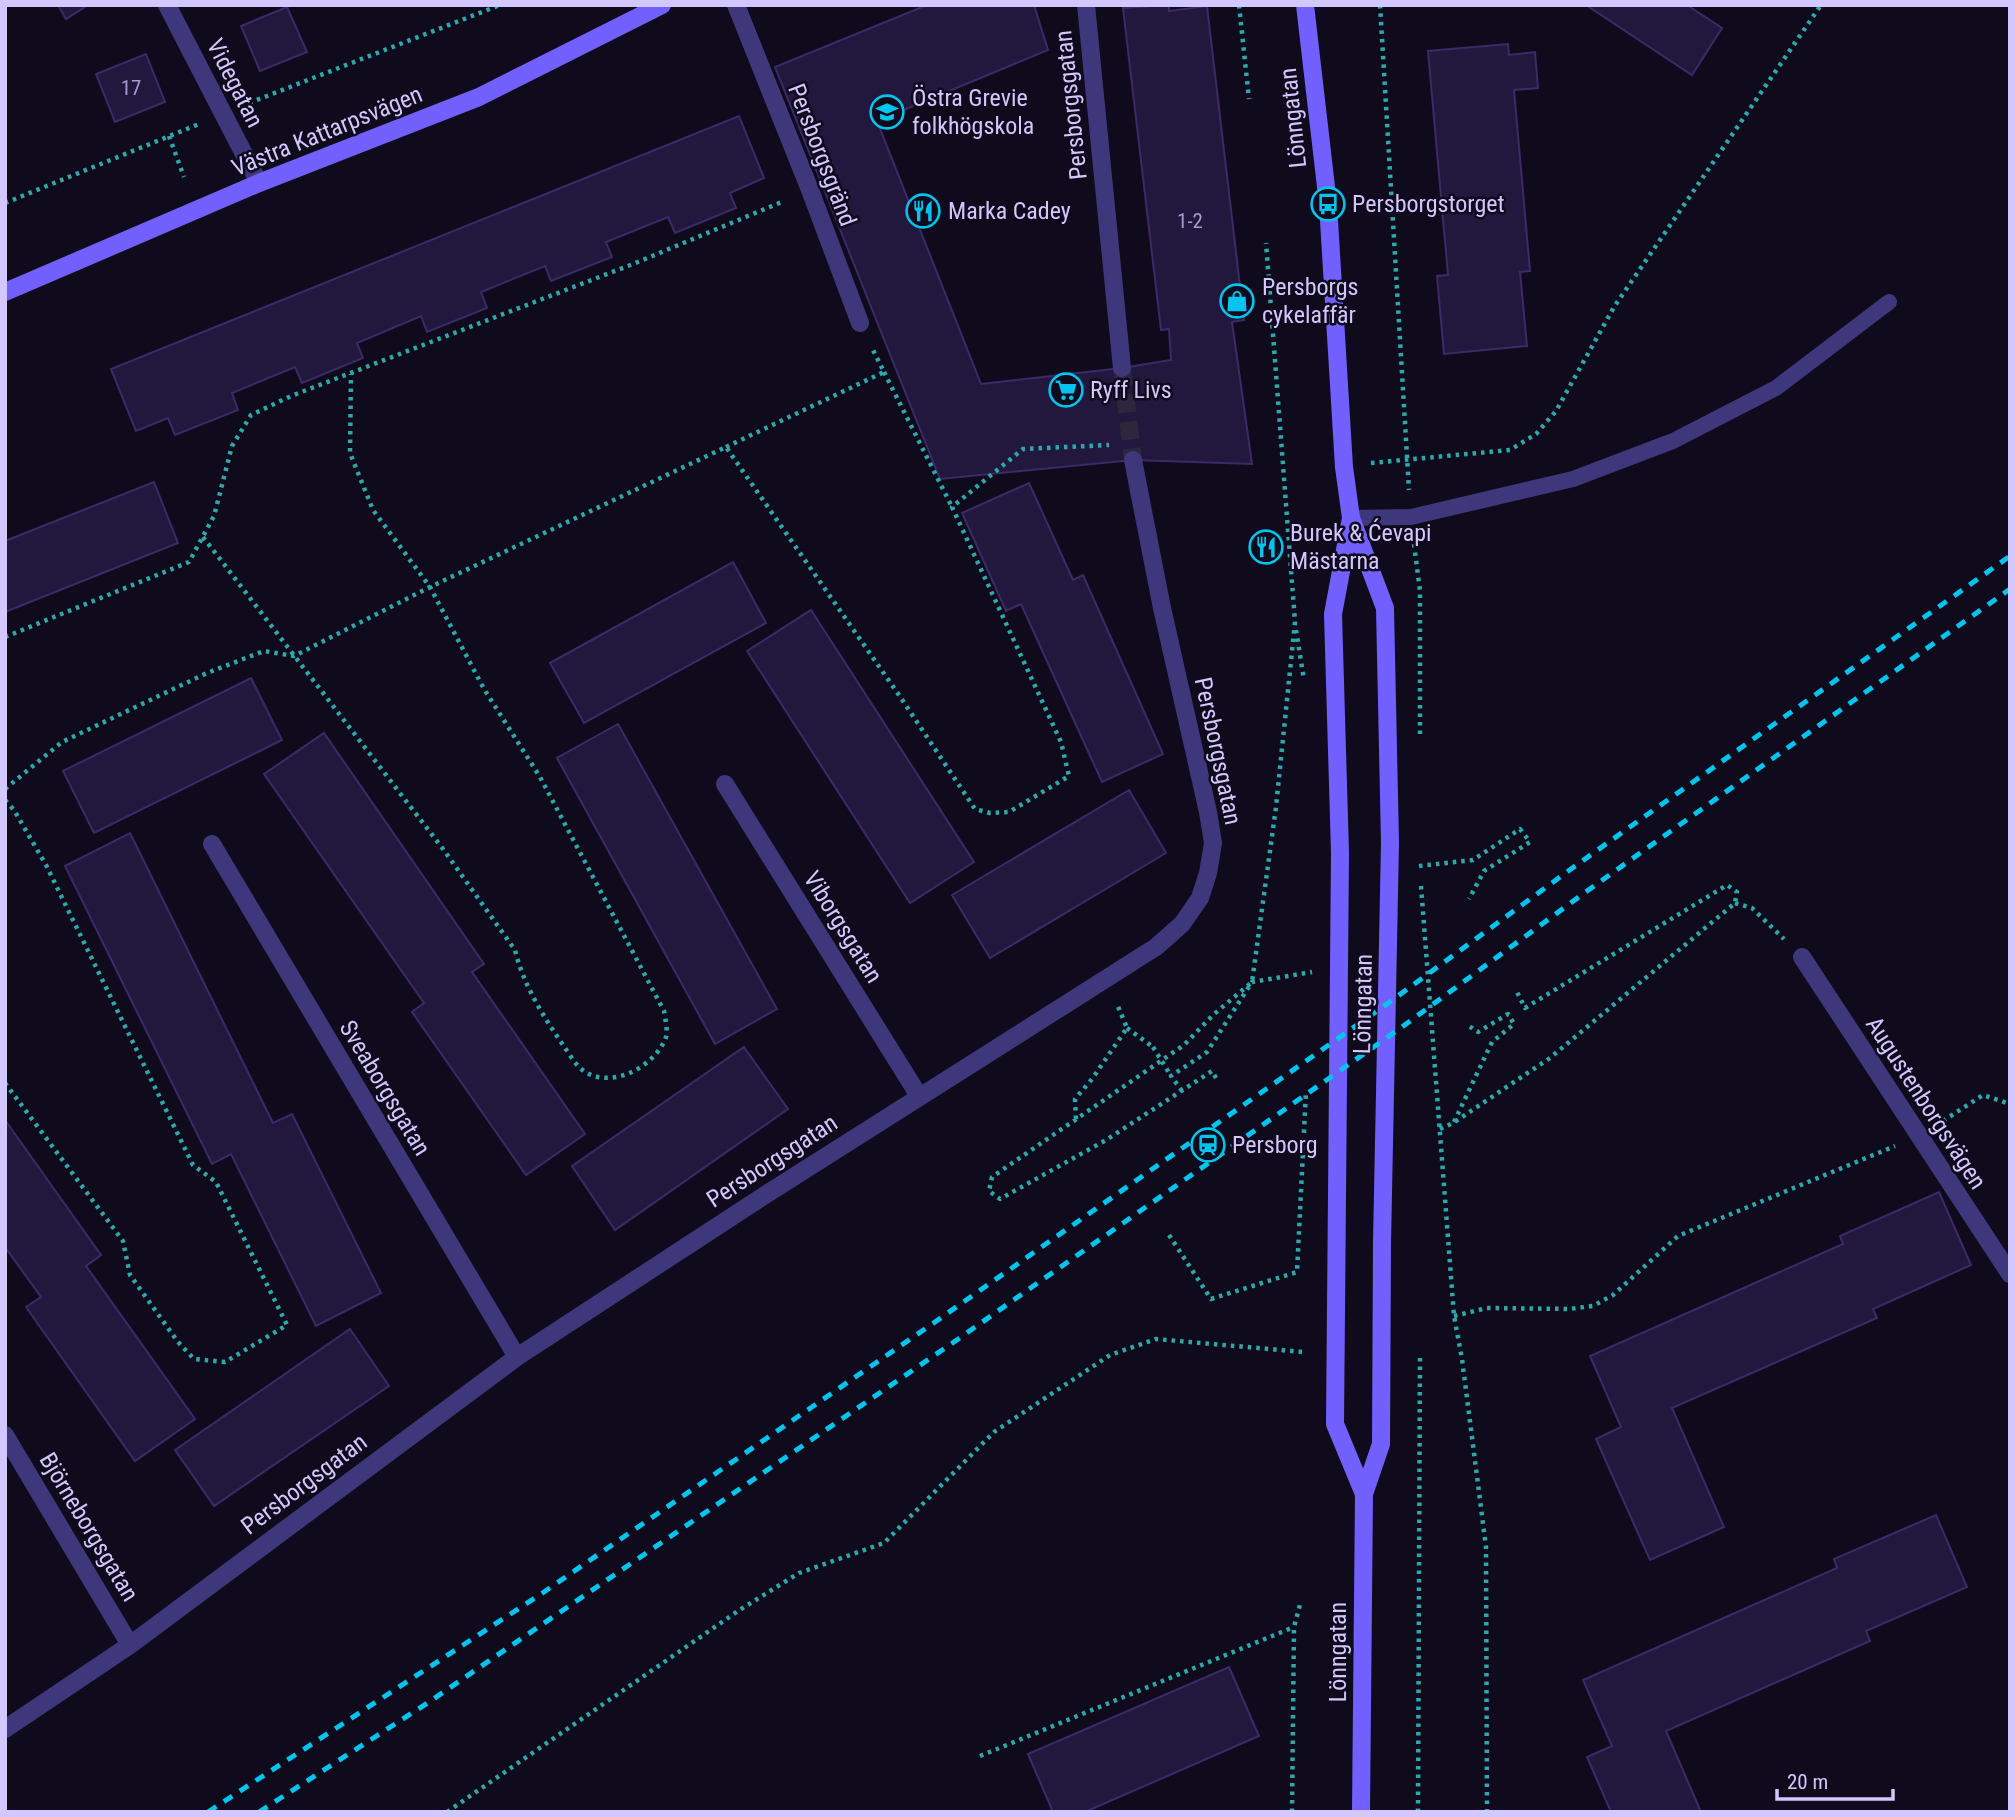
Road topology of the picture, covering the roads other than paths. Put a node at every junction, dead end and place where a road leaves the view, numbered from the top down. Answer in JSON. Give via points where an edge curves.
{"nodes":[{"id":1,"x":167,"y":5,"type":"edge"},
{"id":2,"x":662,"y":5,"type":"edge"},
{"id":3,"x":736,"y":5,"type":"edge"},
{"id":4,"x":1086,"y":5,"type":"edge"},
{"id":5,"x":1305,"y":5,"type":"edge"},
{"id":6,"x":260,"y":183,"type":"junction"},
{"id":7,"x":5,"y":292,"type":"edge"},
{"id":8,"x":1889,"y":302,"type":"dead end"},
{"id":9,"x":860,"y":324,"type":"road end"},
{"id":10,"x":1122,"y":368,"type":"tunnel mouth"},
{"id":11,"x":1133,"y":460,"type":"tunnel mouth"},
{"id":12,"x":1351,"y":518,"type":"junction"},
{"id":13,"x":725,"y":784,"type":"dead end"},
{"id":14,"x":212,"y":844,"type":"dead end"},
{"id":15,"x":1802,"y":957,"type":"road end"},
{"id":16,"x":919,"y":1096,"type":"junction"},
{"id":17,"x":2010,"y":1274,"type":"edge"},
{"id":18,"x":516,"y":1357,"type":"junction"},
{"id":19,"x":5,"y":1435,"type":"edge"},
{"id":20,"x":1364,"y":1494,"type":"junction"},
{"id":21,"x":130,"y":1645,"type":"junction"},
{"id":22,"x":5,"y":1729,"type":"edge"},
{"id":23,"x":1361,"y":1812,"type":"edge"}],
"edges":[{"from":1,"to":6,"type":"street","name":"Videgatan"},
{"from":2,"to":6,"type":"street","name":"Västra Kattarpsvägen","via":[[479,97]]},
{"from":3,"to":9,"type":"street","name":"Persborgsgränd"},
{"from":4,"to":10,"type":"street","name":"Persborgsgatan"},
{"from":5,"to":12,"type":"street","name":"Lönngatan","via":[[1328,204]]},
{"from":6,"to":7,"type":"street","name":"Västra Kattarpsvägen"},
{"from":8,"to":12,"type":"lane","via":[[1776,388],[1673,441],[1573,479],[1410,517]]},
{"from":11,"to":16,"type":"street","name":"Persborgsgatan","via":[[1213,843],[1200,898],[1182,924],[1156,947]]},
{"from":12,"to":20,"type":"street","name":"Lönngatan","via":[[1333,614],[1340,853],[1335,1424]]},
{"from":12,"to":20,"type":"street","name":"Lönngatan","via":[[1385,608],[1391,843],[1381,1444]]},
{"from":13,"to":16,"type":"street","name":"Viborgsgatan"},
{"from":14,"to":18,"type":"street","name":"Sveaborgsgatan"},
{"from":15,"to":17,"type":"street","name":"Augustenborgsvägen"},
{"from":16,"to":18,"type":"street","name":"Persborgsgatan"},
{"from":18,"to":21,"type":"street","name":"Persborgsgatan"},
{"from":19,"to":21,"type":"street","name":"Björneborgsgatan"},
{"from":20,"to":23,"type":"street","name":"Lönngatan"},
{"from":21,"to":22,"type":"street","name":"Persborgsgatan"}]}
